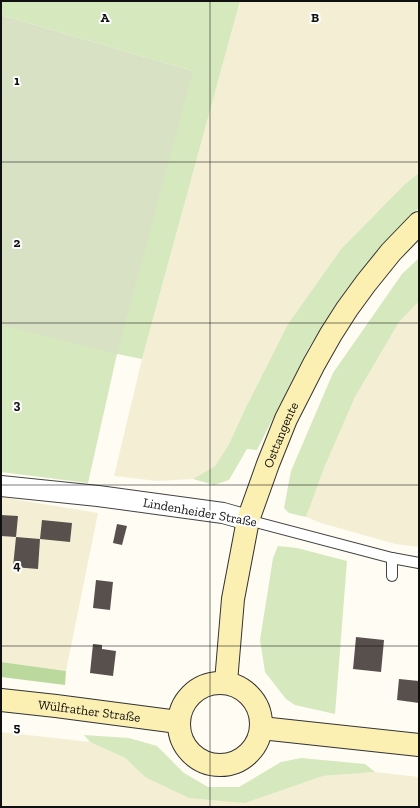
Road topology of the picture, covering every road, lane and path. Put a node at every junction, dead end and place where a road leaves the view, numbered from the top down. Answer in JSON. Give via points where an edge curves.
{"nodes":[{"id":1,"x":419,"y":223,"type":"edge"},
{"id":2,"x":1,"y":486,"type":"edge"},
{"id":3,"x":248,"y":520,"type":"junction"},
{"id":4,"x":392,"y":558,"type":"junction"},
{"id":5,"x":419,"y":563,"type":"edge"},
{"id":6,"x":392,"y":576,"type":"dead end"},
{"id":7,"x":226,"y":682,"type":"junction"},
{"id":8,"x":1,"y":700,"type":"edge"},
{"id":9,"x":178,"y":722,"type":"junction"},
{"id":10,"x":261,"y":728,"type":"junction"},
{"id":11,"x":419,"y":745,"type":"edge"}],
"edges":[{"from":1,"to":3,"type":"main road","name":"Osttangente","via":[[366,283],[331,334],[286,419]]},
{"from":2,"to":3,"type":"street","name":"Lindenheider Straße","via":[[223,513]]},
{"from":3,"to":4,"type":"lane","name":"Lindenheider Straße"},
{"from":3,"to":7,"type":"main road","name":"Osttangente","via":[[233,599]]},
{"from":4,"to":5,"type":"lane","name":"Lindenheider Straße"},
{"from":4,"to":6,"type":"lane"},
{"from":7,"to":9,"type":"main road","via":[[212,683],[188,696]]},
{"from":7,"to":10,"type":"main road","via":[[248,693],[256,703]]},
{"from":8,"to":9,"type":"main road","name":"Wülfrather Straße"},
{"from":9,"to":10,"type":"main road","via":[[180,736],[186,749],[197,759],[210,764],[224,765],[238,761],[250,753],[258,741]]},
{"from":10,"to":11,"type":"main road"}]}
